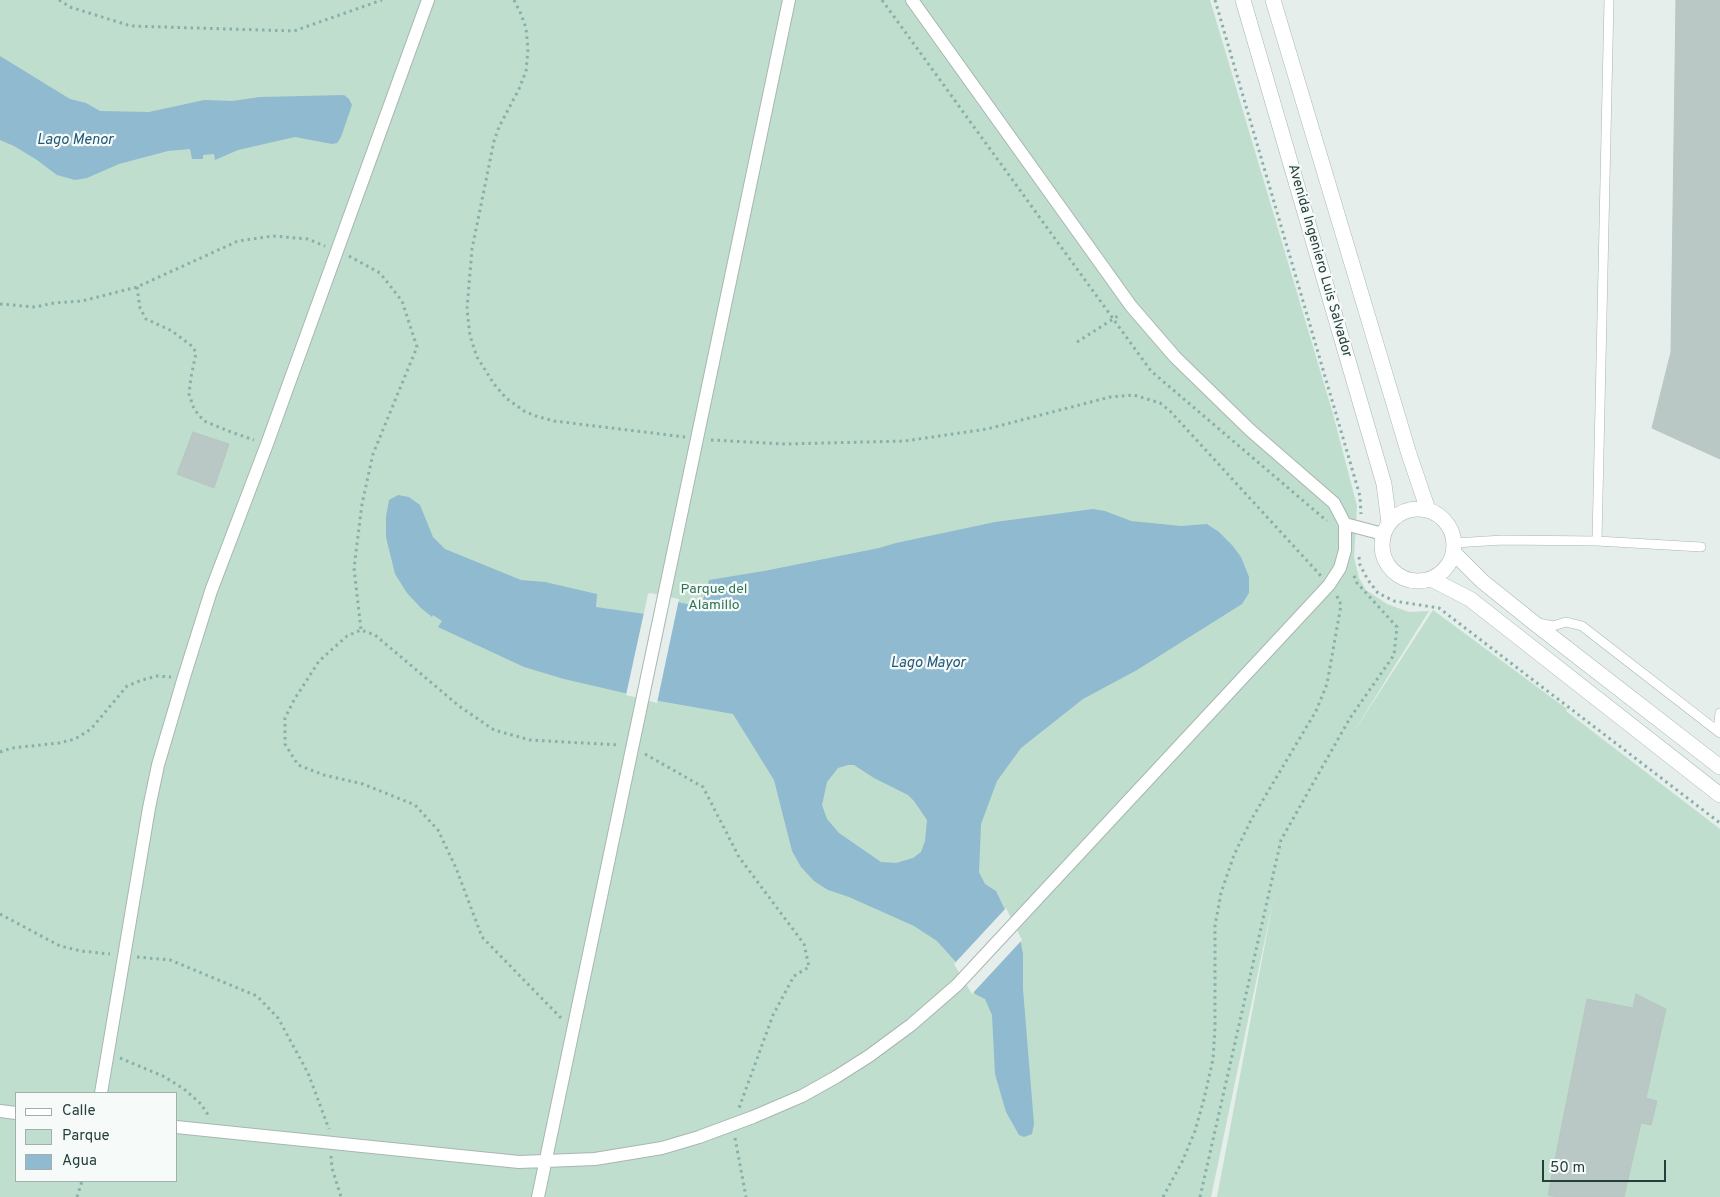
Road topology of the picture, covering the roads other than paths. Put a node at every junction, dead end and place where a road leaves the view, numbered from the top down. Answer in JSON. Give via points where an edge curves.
{"nodes":[{"id":1,"x":428,"y":0,"type":"edge"},
{"id":2,"x":789,"y":0,"type":"edge"},
{"id":3,"x":912,"y":0,"type":"edge"},
{"id":4,"x":1243,"y":0,"type":"edge"},
{"id":5,"x":1273,"y":0,"type":"edge"},
{"id":6,"x":1610,"y":0,"type":"edge"},
{"id":7,"x":1428,"y":510,"type":"junction"},
{"id":8,"x":1345,"y":524,"type":"junction"},
{"id":9,"x":1386,"y":528,"type":"junction"},
{"id":10,"x":1597,"y":541,"type":"junction"},
{"id":11,"x":1701,"y":547,"type":"dead end"},
{"id":12,"x":1454,"y":548,"type":"junction"},
{"id":13,"x":1432,"y":579,"type":"junction"},
{"id":14,"x":1533,"y":622,"type":"junction"},
{"id":15,"x":1720,"y":713,"type":"edge"},
{"id":16,"x":1719,"y":732,"type":"edge"},
{"id":17,"x":1720,"y":767,"type":"edge"},
{"id":18,"x":1720,"y":795,"type":"edge"},
{"id":19,"x":101,"y":1092,"type":"edge"},
{"id":20,"x":0,"y":1111,"type":"edge"},
{"id":21,"x":15,"y":1113,"type":"edge"},
{"id":22,"x":178,"y":1127,"type":"edge"},
{"id":23,"x":545,"y":1161,"type":"junction"},
{"id":24,"x":538,"y":1197,"type":"edge"}],
"edges":[{"from":1,"to":19,"type":"street","via":[[211,592],[184,677],[151,800]]},
{"from":2,"to":23,"type":"street"},
{"from":3,"to":8,"type":"street","via":[[1131,306],[1175,357],[1243,424],[1334,503]]},
{"from":4,"to":9,"type":"street","name":"Avenida Ingeniero Luis Salvador","via":[[1384,484]]},
{"from":5,"to":7,"type":"street"},
{"from":6,"to":10,"type":"lane"},
{"from":7,"to":9,"type":"street","via":[[1406,510]]},
{"from":7,"to":12,"type":"street","via":[[1446,522],[1452,532]]},
{"from":8,"to":9,"type":"street"},
{"from":8,"to":23,"type":"street","via":[[1345,550],[1330,585],[957,985],[911,1025],[870,1056],[802,1096],[699,1137],[662,1148],[595,1159]]},
{"from":9,"to":13,"type":"street","via":[[1381,545],[1383,557],[1397,576],[1420,582]]},
{"from":10,"to":11,"type":"lane"},
{"from":10,"to":12,"type":"lane","via":[[1503,540]]},
{"from":12,"to":13,"type":"street","via":[[1449,564]]},
{"from":12,"to":14,"type":"street","via":[[1482,581]]},
{"from":13,"to":18,"type":"street","via":[[1470,599]]},
{"from":14,"to":16,"type":"lane","via":[[1553,626],[1566,622],[1582,626]]},
{"from":14,"to":17,"type":"street"},
{"from":15,"to":16,"type":"lane"},
{"from":20,"to":21,"type":"street"},
{"from":22,"to":23,"type":"street","via":[[519,1162]]},
{"from":23,"to":24,"type":"street"}]}
